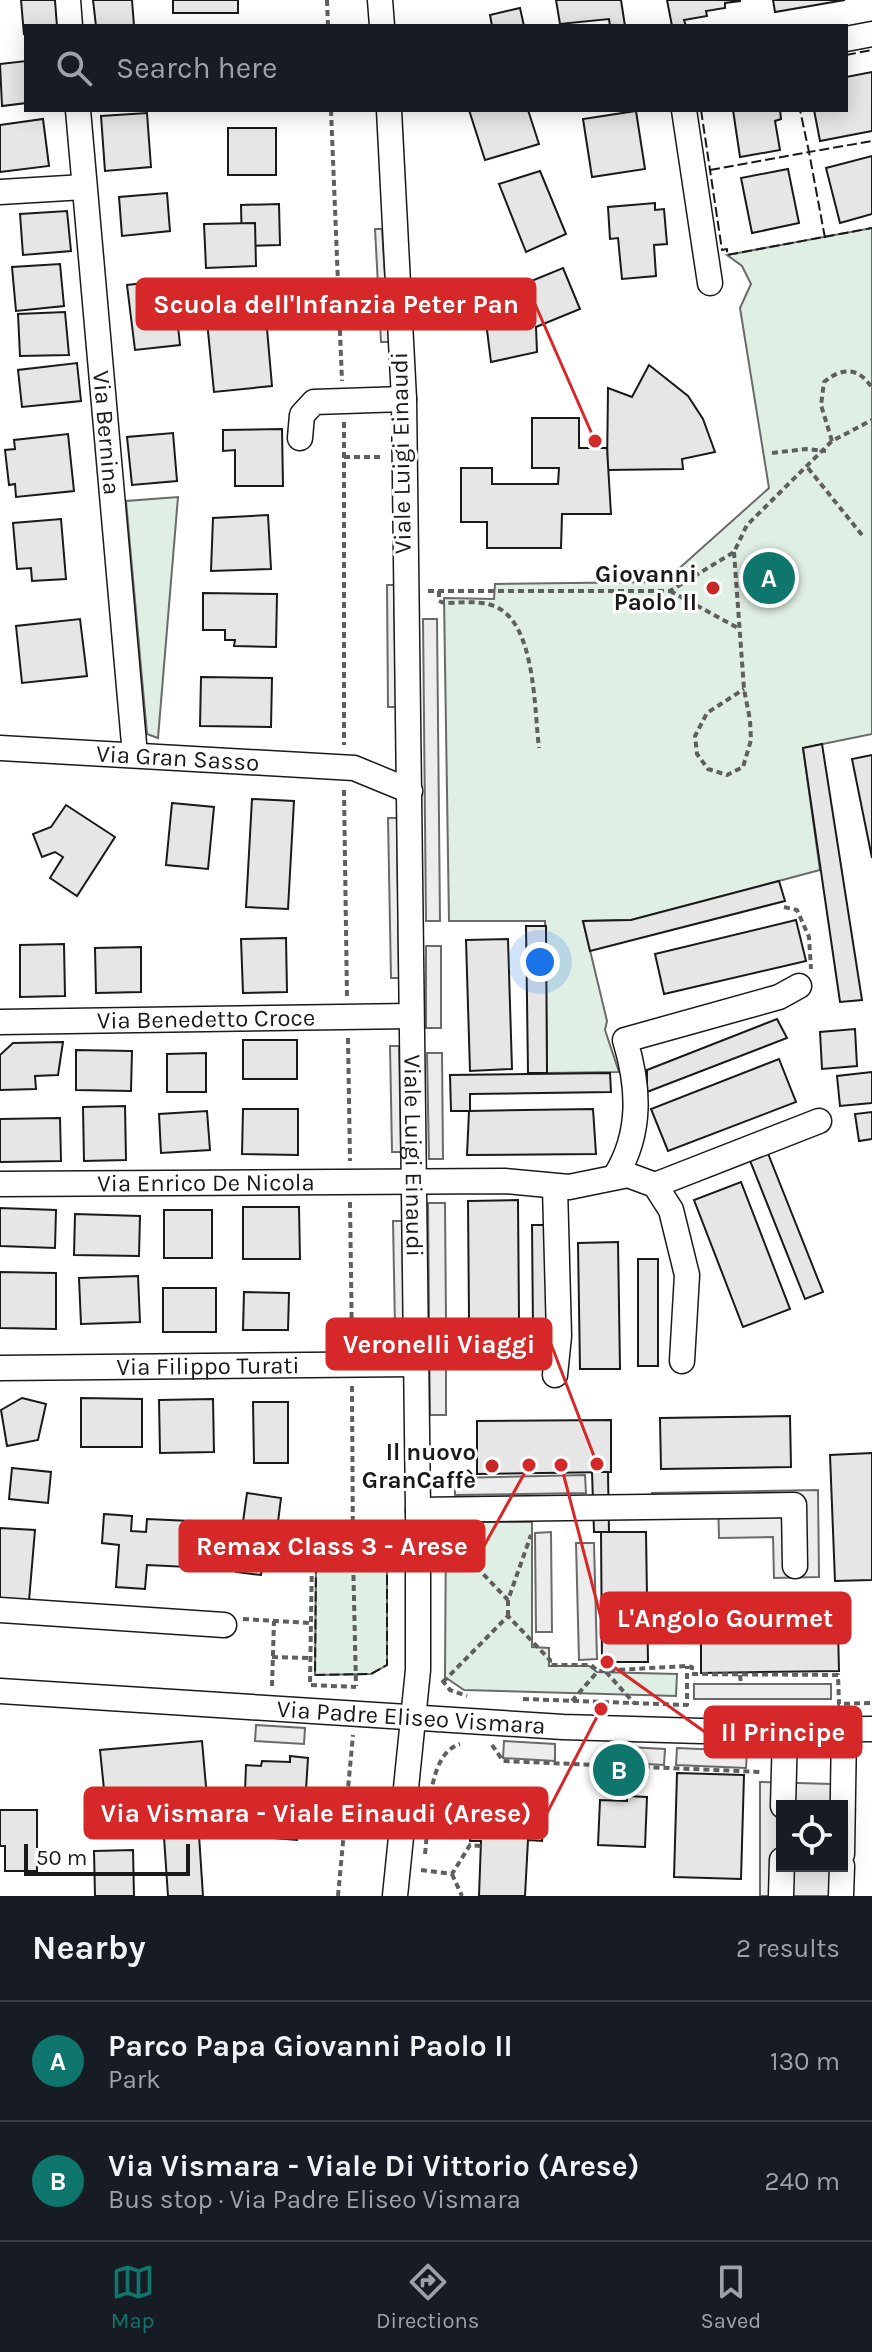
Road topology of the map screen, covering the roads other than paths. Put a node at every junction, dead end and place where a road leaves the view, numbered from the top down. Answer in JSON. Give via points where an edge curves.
{"nodes":[{"id":1,"x":68,"y":0,"type":"edge"},
{"id":2,"x":380,"y":0,"type":"edge"},
{"id":3,"x":70,"y":24,"type":"edge"},
{"id":4,"x":382,"y":24,"type":"edge"},
{"id":5,"x":872,"y":34,"type":"edge"},
{"id":6,"x":848,"y":39,"type":"edge"},
{"id":7,"x":78,"y":112,"type":"edge"},
{"id":8,"x":389,"y":112,"type":"edge"},
{"id":9,"x":684,"y":112,"type":"edge"},
{"id":10,"x":84,"y":187,"type":"junction"},
{"id":11,"x":0,"y":192,"type":"edge"},
{"id":12,"x":710,"y":283,"type":"dead end"},
{"id":13,"x":400,"y":399,"type":"junction"},
{"id":14,"x":300,"y":438,"type":"dead end"},
{"id":15,"x":0,"y":748,"type":"edge"},
{"id":16,"x":409,"y":751,"type":"junction"},
{"id":17,"x":135,"y":755,"type":"junction"},
{"id":18,"x":347,"y":767,"type":"junction"},
{"id":19,"x":410,"y":791,"type":"junction"},
{"id":20,"x":799,"y":986,"type":"road end"},
{"id":21,"x":411,"y":1016,"type":"junction"},
{"id":22,"x":0,"y":1022,"type":"edge"},
{"id":23,"x":819,"y":1121,"type":"dead end"},
{"id":24,"x":616,"y":1175,"type":"junction"},
{"id":25,"x":414,"y":1181,"type":"junction"},
{"id":26,"x":0,"y":1184,"type":"edge"},
{"id":27,"x":655,"y":1185,"type":"junction"},
{"id":28,"x":555,"y":1187,"type":"junction"},
{"id":29,"x":682,"y":1361,"type":"dead end"},
{"id":30,"x":416,"y":1364,"type":"junction"},
{"id":31,"x":0,"y":1368,"type":"edge"},
{"id":32,"x":555,"y":1375,"type":"dead end"},
{"id":33,"x":418,"y":1510,"type":"junction"},
{"id":34,"x":795,"y":1566,"type":"dead end"},
{"id":35,"x":0,"y":1610,"type":"edge"},
{"id":36,"x":230,"y":1622,"type":"road end"},
{"id":37,"x":0,"y":1691,"type":"edge"},
{"id":38,"x":415,"y":1718,"type":"junction"},
{"id":39,"x":872,"y":1729,"type":"edge"},
{"id":40,"x":844,"y":1731,"type":"junction"},
{"id":41,"x":785,"y":1732,"type":"junction"},
{"id":42,"x":783,"y":1800,"type":"edge"},
{"id":43,"x":843,"y":1800,"type":"edge"},
{"id":44,"x":782,"y":1872,"type":"edge"},
{"id":45,"x":842,"y":1872,"type":"edge"},
{"id":46,"x":395,"y":1896,"type":"edge"},
{"id":47,"x":781,"y":1896,"type":"edge"},
{"id":48,"x":841,"y":1896,"type":"edge"}],
"edges":[{"from":1,"to":3,"type":"street"},
{"from":2,"to":4,"type":"street"},
{"from":5,"to":6,"type":"street"},
{"from":7,"to":10,"type":"street","name":"Via Bernina"},
{"from":8,"to":13,"type":"street","name":"Viale Luigi Einaudi"},
{"from":9,"to":12,"type":"street"},
{"from":10,"to":11,"type":"street"},
{"from":10,"to":17,"type":"street","name":"Via Bernina"},
{"from":13,"to":14,"type":"street","via":[[308,406]]},
{"from":13,"to":16,"type":"street","name":"Viale Luigi Einaudi","via":[[417,591]]},
{"from":15,"to":17,"type":"street","name":"Via Gran Sasso"},
{"from":16,"to":18,"type":"street","name":"Via Gran Sasso","via":[[378,764]]},
{"from":16,"to":19,"type":"street","name":"Viale Luigi Einaudi"},
{"from":17,"to":18,"type":"street","name":"Via Gran Sasso"},
{"from":18,"to":19,"type":"street","name":"Via Gran Sasso"},
{"from":19,"to":21,"type":"street","name":"Viale Luigi Einaudi"},
{"from":20,"to":24,"type":"street","via":[[779,997],[625,1040],[636,1087],[635,1115],[630,1148]]},
{"from":21,"to":22,"type":"street","name":"Via Benedetto Croce"},
{"from":21,"to":25,"type":"street","name":"Viale Luigi Einaudi"},
{"from":23,"to":27,"type":"street"},
{"from":24,"to":27,"type":"street"},
{"from":24,"to":28,"type":"street","name":"Via Enrico De Nicola","via":[[584,1186]]},
{"from":25,"to":26,"type":"street","name":"Via Enrico De Nicola"},
{"from":25,"to":28,"type":"street","name":"Via Enrico De Nicola"},
{"from":25,"to":30,"type":"street","name":"Viale Luigi Einaudi"},
{"from":27,"to":29,"type":"street","via":[[671,1210],[687,1275]]},
{"from":28,"to":32,"type":"street"},
{"from":30,"to":31,"type":"street","name":"Via Filippo Turati"},
{"from":30,"to":33,"type":"street","name":"Viale Luigi Einaudi"},
{"from":33,"to":34,"type":"street","via":[[794,1505]]},
{"from":33,"to":38,"type":"street","name":"Viale Luigi Einaudi"},
{"from":35,"to":36,"type":"street"},
{"from":37,"to":38,"type":"street","name":"Via Padre Eliseo Vismara"},
{"from":38,"to":41,"type":"street","name":"Via Padre Eliseo Vismara"},
{"from":38,"to":46,"type":"street","name":"Viale Luigi Einaudi","via":[[411,1869]]},
{"from":39,"to":40,"type":"street","name":"Via Padre Eliseo Vismara"},
{"from":40,"to":41,"type":"street","name":"Via Padre Eliseo Vismara"},
{"from":40,"to":43,"type":"street"},
{"from":41,"to":42,"type":"street"},
{"from":44,"to":47,"type":"street"},
{"from":45,"to":48,"type":"street"}]}
